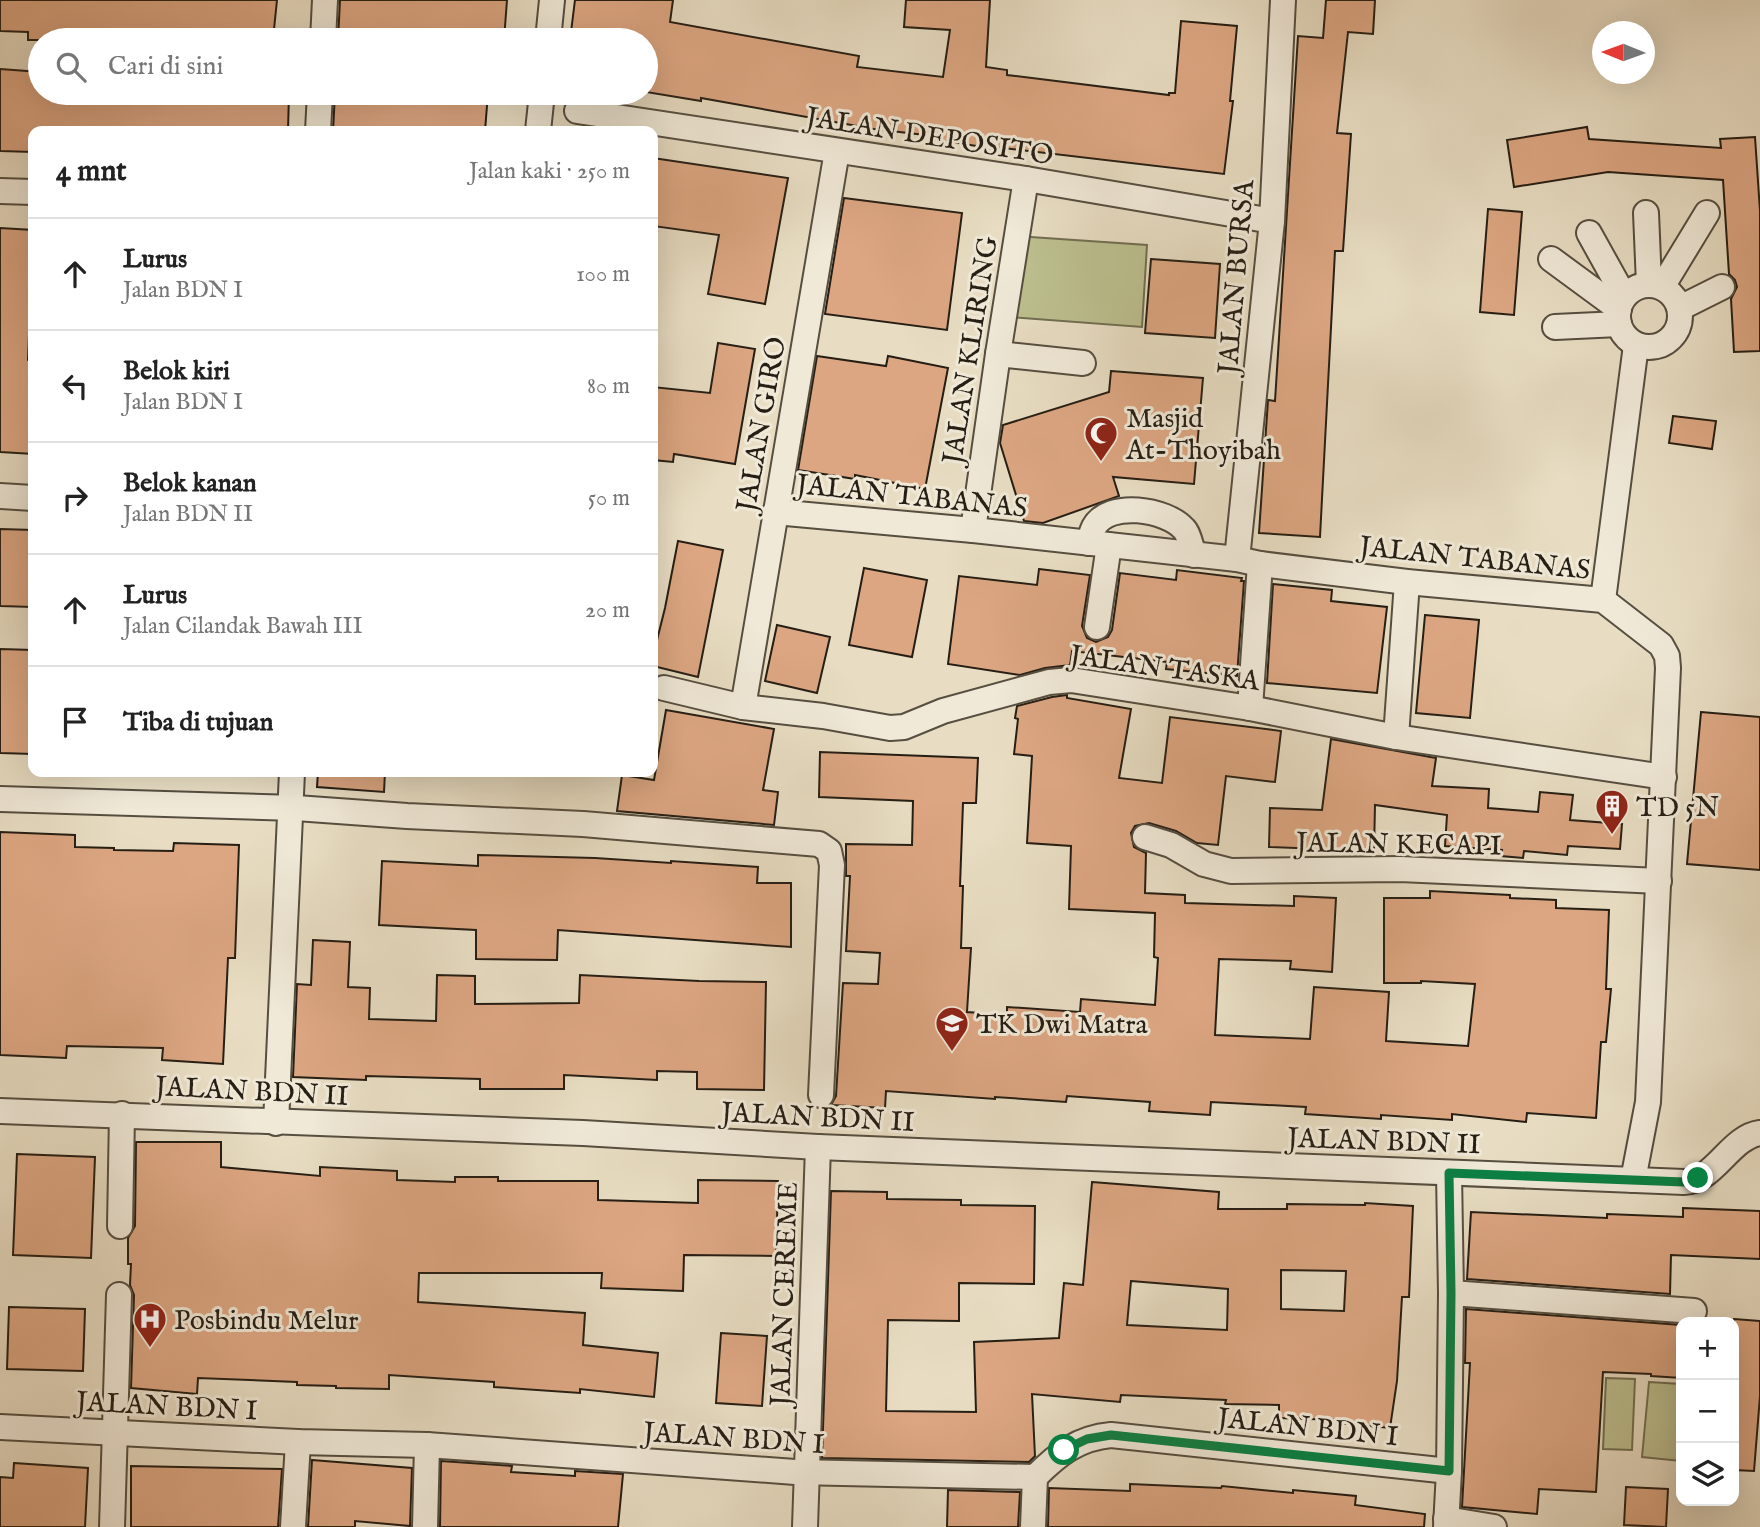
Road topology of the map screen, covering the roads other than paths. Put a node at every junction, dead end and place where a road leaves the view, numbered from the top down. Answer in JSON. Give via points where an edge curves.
{"nodes":[{"id":1,"x":325,"y":0,"type":"edge"},
{"id":2,"x":552,"y":0,"type":"edge"},
{"id":3,"x":1283,"y":0,"type":"edge"},
{"id":4,"x":324,"y":28,"type":"edge"},
{"id":5,"x":549,"y":28,"type":"edge"},
{"id":6,"x":319,"y":105,"type":"edge"},
{"id":7,"x":541,"y":105,"type":"edge"},
{"id":8,"x":577,"y":111,"type":"dead end"},
{"id":9,"x":318,"y":126,"type":"edge"},
{"id":10,"x":539,"y":126,"type":"edge"},
{"id":11,"x":837,"y":151,"type":"junction"},
{"id":12,"x":1026,"y":180,"type":"junction"},
{"id":13,"x":0,"y":191,"type":"edge"},
{"id":14,"x":28,"y":192,"type":"edge"},
{"id":15,"x":1646,"y":213,"type":"dead end"},
{"id":16,"x":1707,"y":213,"type":"dead end"},
{"id":17,"x":1272,"y":221,"type":"junction"},
{"id":18,"x":1589,"y":233,"type":"dead end"},
{"id":19,"x":1551,"y":259,"type":"dead end"},
{"id":20,"x":1656,"y":286,"type":"junction"},
{"id":21,"x":1722,"y":287,"type":"dead end"},
{"id":22,"x":1680,"y":308,"type":"junction"},
{"id":23,"x":1621,"y":310,"type":"junction"},
{"id":24,"x":1555,"y":327,"type":"dead end"},
{"id":25,"x":1636,"y":345,"type":"junction"},
{"id":26,"x":998,"y":354,"type":"junction"},
{"id":27,"x":1083,"y":363,"type":"dead end"},
{"id":28,"x":0,"y":496,"type":"edge"},
{"id":29,"x":28,"y":498,"type":"edge"},
{"id":30,"x":775,"y":512,"type":"junction"},
{"id":31,"x":973,"y":530,"type":"junction"},
{"id":32,"x":1099,"y":544,"type":"junction"},
{"id":33,"x":1194,"y":555,"type":"junction"},
{"id":34,"x":1248,"y":562,"type":"junction"},
{"id":35,"x":1407,"y":582,"type":"junction"},
{"id":36,"x":1603,"y":600,"type":"junction"},
{"id":37,"x":1097,"y":627,"type":"dead end"},
{"id":38,"x":664,"y":688,"type":"dead end"},
{"id":39,"x":743,"y":707,"type":"junction"},
{"id":40,"x":1250,"y":708,"type":"junction"},
{"id":41,"x":1396,"y":737,"type":"junction"},
{"id":42,"x":292,"y":777,"type":"edge"},
{"id":43,"x":1664,"y":777,"type":"junction"},
{"id":44,"x":0,"y":800,"type":"edge"},
{"id":45,"x":290,"y":807,"type":"junction"},
{"id":46,"x":1145,"y":837,"type":"dead end"},
{"id":47,"x":1659,"y":881,"type":"junction"},
{"id":48,"x":821,"y":1095,"type":"dead end"},
{"id":49,"x":0,"y":1111,"type":"edge"},
{"id":50,"x":122,"y":1114,"type":"junction"},
{"id":51,"x":276,"y":1123,"type":"junction"},
{"id":52,"x":1760,"y":1133,"type":"edge"},
{"id":53,"x":818,"y":1147,"type":"junction"},
{"id":54,"x":1449,"y":1173,"type":"junction"},
{"id":55,"x":1633,"y":1180,"type":"junction"},
{"id":56,"x":120,"y":1226,"type":"dead end"},
{"id":57,"x":1451,"y":1293,"type":"junction"},
{"id":58,"x":119,"y":1295,"type":"dead end"},
{"id":59,"x":1694,"y":1311,"type":"dead end"},
{"id":60,"x":0,"y":1427,"type":"edge"},
{"id":61,"x":114,"y":1431,"type":"junction"},
{"id":62,"x":298,"y":1442,"type":"junction"},
{"id":63,"x":426,"y":1445,"type":"junction"},
{"id":64,"x":1449,"y":1471,"type":"junction"},
{"id":65,"x":806,"y":1472,"type":"junction"},
{"id":66,"x":1035,"y":1477,"type":"junction"},
{"id":67,"x":1446,"y":1523,"type":"edge"},
{"id":68,"x":112,"y":1527,"type":"edge"},
{"id":69,"x":293,"y":1527,"type":"edge"},
{"id":70,"x":425,"y":1527,"type":"edge"},
{"id":71,"x":805,"y":1527,"type":"edge"},
{"id":72,"x":1034,"y":1527,"type":"edge"},
{"id":73,"x":1494,"y":1527,"type":"edge"}],
"edges":[{"from":1,"to":4,"type":"street"},
{"from":2,"to":5,"type":"street"},
{"from":3,"to":17,"type":"street","name":"JALAN BURSA"},
{"from":6,"to":9,"type":"street"},
{"from":7,"to":10,"type":"street"},
{"from":8,"to":11,"type":"street","name":"JALAN DEPOSITO"},
{"from":11,"to":12,"type":"street","name":"JALAN DEPOSITO"},
{"from":11,"to":30,"type":"street","name":"JALAN GIRO"},
{"from":12,"to":17,"type":"street","name":"JALAN DEPOSITO"},
{"from":12,"to":26,"type":"street","name":"JALAN KLIRING"},
{"from":13,"to":14,"type":"street"},
{"from":15,"to":20,"type":"street"},
{"from":16,"to":20,"type":"street"},
{"from":17,"to":34,"type":"street","name":"JALAN BURSA"},
{"from":18,"to":23,"type":"street"},
{"from":19,"to":23,"type":"street"},
{"from":20,"to":22,"type":"street","via":[[1674,296]]},
{"from":20,"to":23,"type":"street","via":[[1635,288]]},
{"from":21,"to":22,"type":"street"},
{"from":22,"to":25,"type":"street","via":[[1675,335],[1664,344]]},
{"from":23,"to":24,"type":"street"},
{"from":23,"to":25,"type":"street","via":[[1625,336]]},
{"from":25,"to":36,"type":"street"},
{"from":26,"to":27,"type":"street"},
{"from":26,"to":31,"type":"street","name":"JALAN KLIRING"},
{"from":28,"to":29,"type":"street"},
{"from":30,"to":31,"type":"street","name":"JALAN TABANAS"},
{"from":30,"to":39,"type":"street","name":"JALAN GIRO"},
{"from":31,"to":32,"type":"street","name":"JALAN TABANAS"},
{"from":32,"to":33,"type":"street","name":"JALAN TABANAS"},
{"from":32,"to":33,"type":"street","via":[[1095,525],[1111,513],[1142,510],[1168,517],[1186,530]]},
{"from":32,"to":37,"type":"street"},
{"from":33,"to":34,"type":"street","name":"JALAN TABANAS"},
{"from":34,"to":35,"type":"street","name":"JALAN TABANAS"},
{"from":34,"to":40,"type":"street","name":"JALAN BURSA"},
{"from":35,"to":36,"type":"street","name":"JALAN TABANAS"},
{"from":35,"to":41,"type":"street"},
{"from":36,"to":43,"type":"street","name":"JALAN TABANAS","via":[[1661,645],[1667,656]]},
{"from":38,"to":39,"type":"street","name":"JALAN TASKA"},
{"from":39,"to":40,"type":"street","name":"JALAN TASKA","via":[[904,727],[943,711],[1071,680]]},
{"from":40,"to":41,"type":"street","name":"JALAN TASKA"},
{"from":41,"to":43,"type":"street","name":"JALAN TASKA"},
{"from":42,"to":45,"type":"street"},
{"from":43,"to":47,"type":"street","name":"JALAN TABANAS"},
{"from":44,"to":45,"type":"street"},
{"from":45,"to":48,"type":"street","via":[[819,844],[828,851],[832,865]]},
{"from":45,"to":51,"type":"street"},
{"from":46,"to":47,"type":"street","name":"JALAN KECAPI","via":[[1231,872],[1400,869]]},
{"from":47,"to":55,"type":"street","name":"JALAN TABANAS","via":[[1648,1102]]},
{"from":49,"to":50,"type":"street","name":"JALAN BDN II"},
{"from":50,"to":51,"type":"street","name":"JALAN BDN II"},
{"from":50,"to":56,"type":"street"},
{"from":51,"to":53,"type":"street","name":"JALAN BDN II","via":[[583,1133]]},
{"from":52,"to":55,"type":"street","name":"JALAN BDN II","via":[[1746,1137],[1692,1182]]},
{"from":53,"to":54,"type":"street","name":"JALAN BDN II"},
{"from":53,"to":65,"type":"street","name":"JALAN CEREME"},
{"from":54,"to":55,"type":"street","name":"JALAN BDN II"},
{"from":54,"to":57,"type":"street"},
{"from":57,"to":59,"type":"street"},
{"from":57,"to":64,"type":"street"},
{"from":58,"to":61,"type":"street"},
{"from":60,"to":61,"type":"street","name":"JALAN BDN I"},
{"from":61,"to":62,"type":"street","name":"JALAN BDN I"},
{"from":61,"to":68,"type":"street"},
{"from":62,"to":63,"type":"street","name":"JALAN BDN I"},
{"from":62,"to":69,"type":"street"},
{"from":63,"to":65,"type":"street","name":"JALAN BDN I"},
{"from":63,"to":70,"type":"street"},
{"from":64,"to":66,"type":"street","name":"JALAN BDN I","via":[[1111,1435],[1074,1444]]},
{"from":64,"to":67,"type":"street"},
{"from":65,"to":66,"type":"street","name":"JALAN BDN I"},
{"from":65,"to":71,"type":"street","name":"JALAN CEREME"},
{"from":66,"to":72,"type":"street"},
{"from":67,"to":73,"type":"street"}]}
